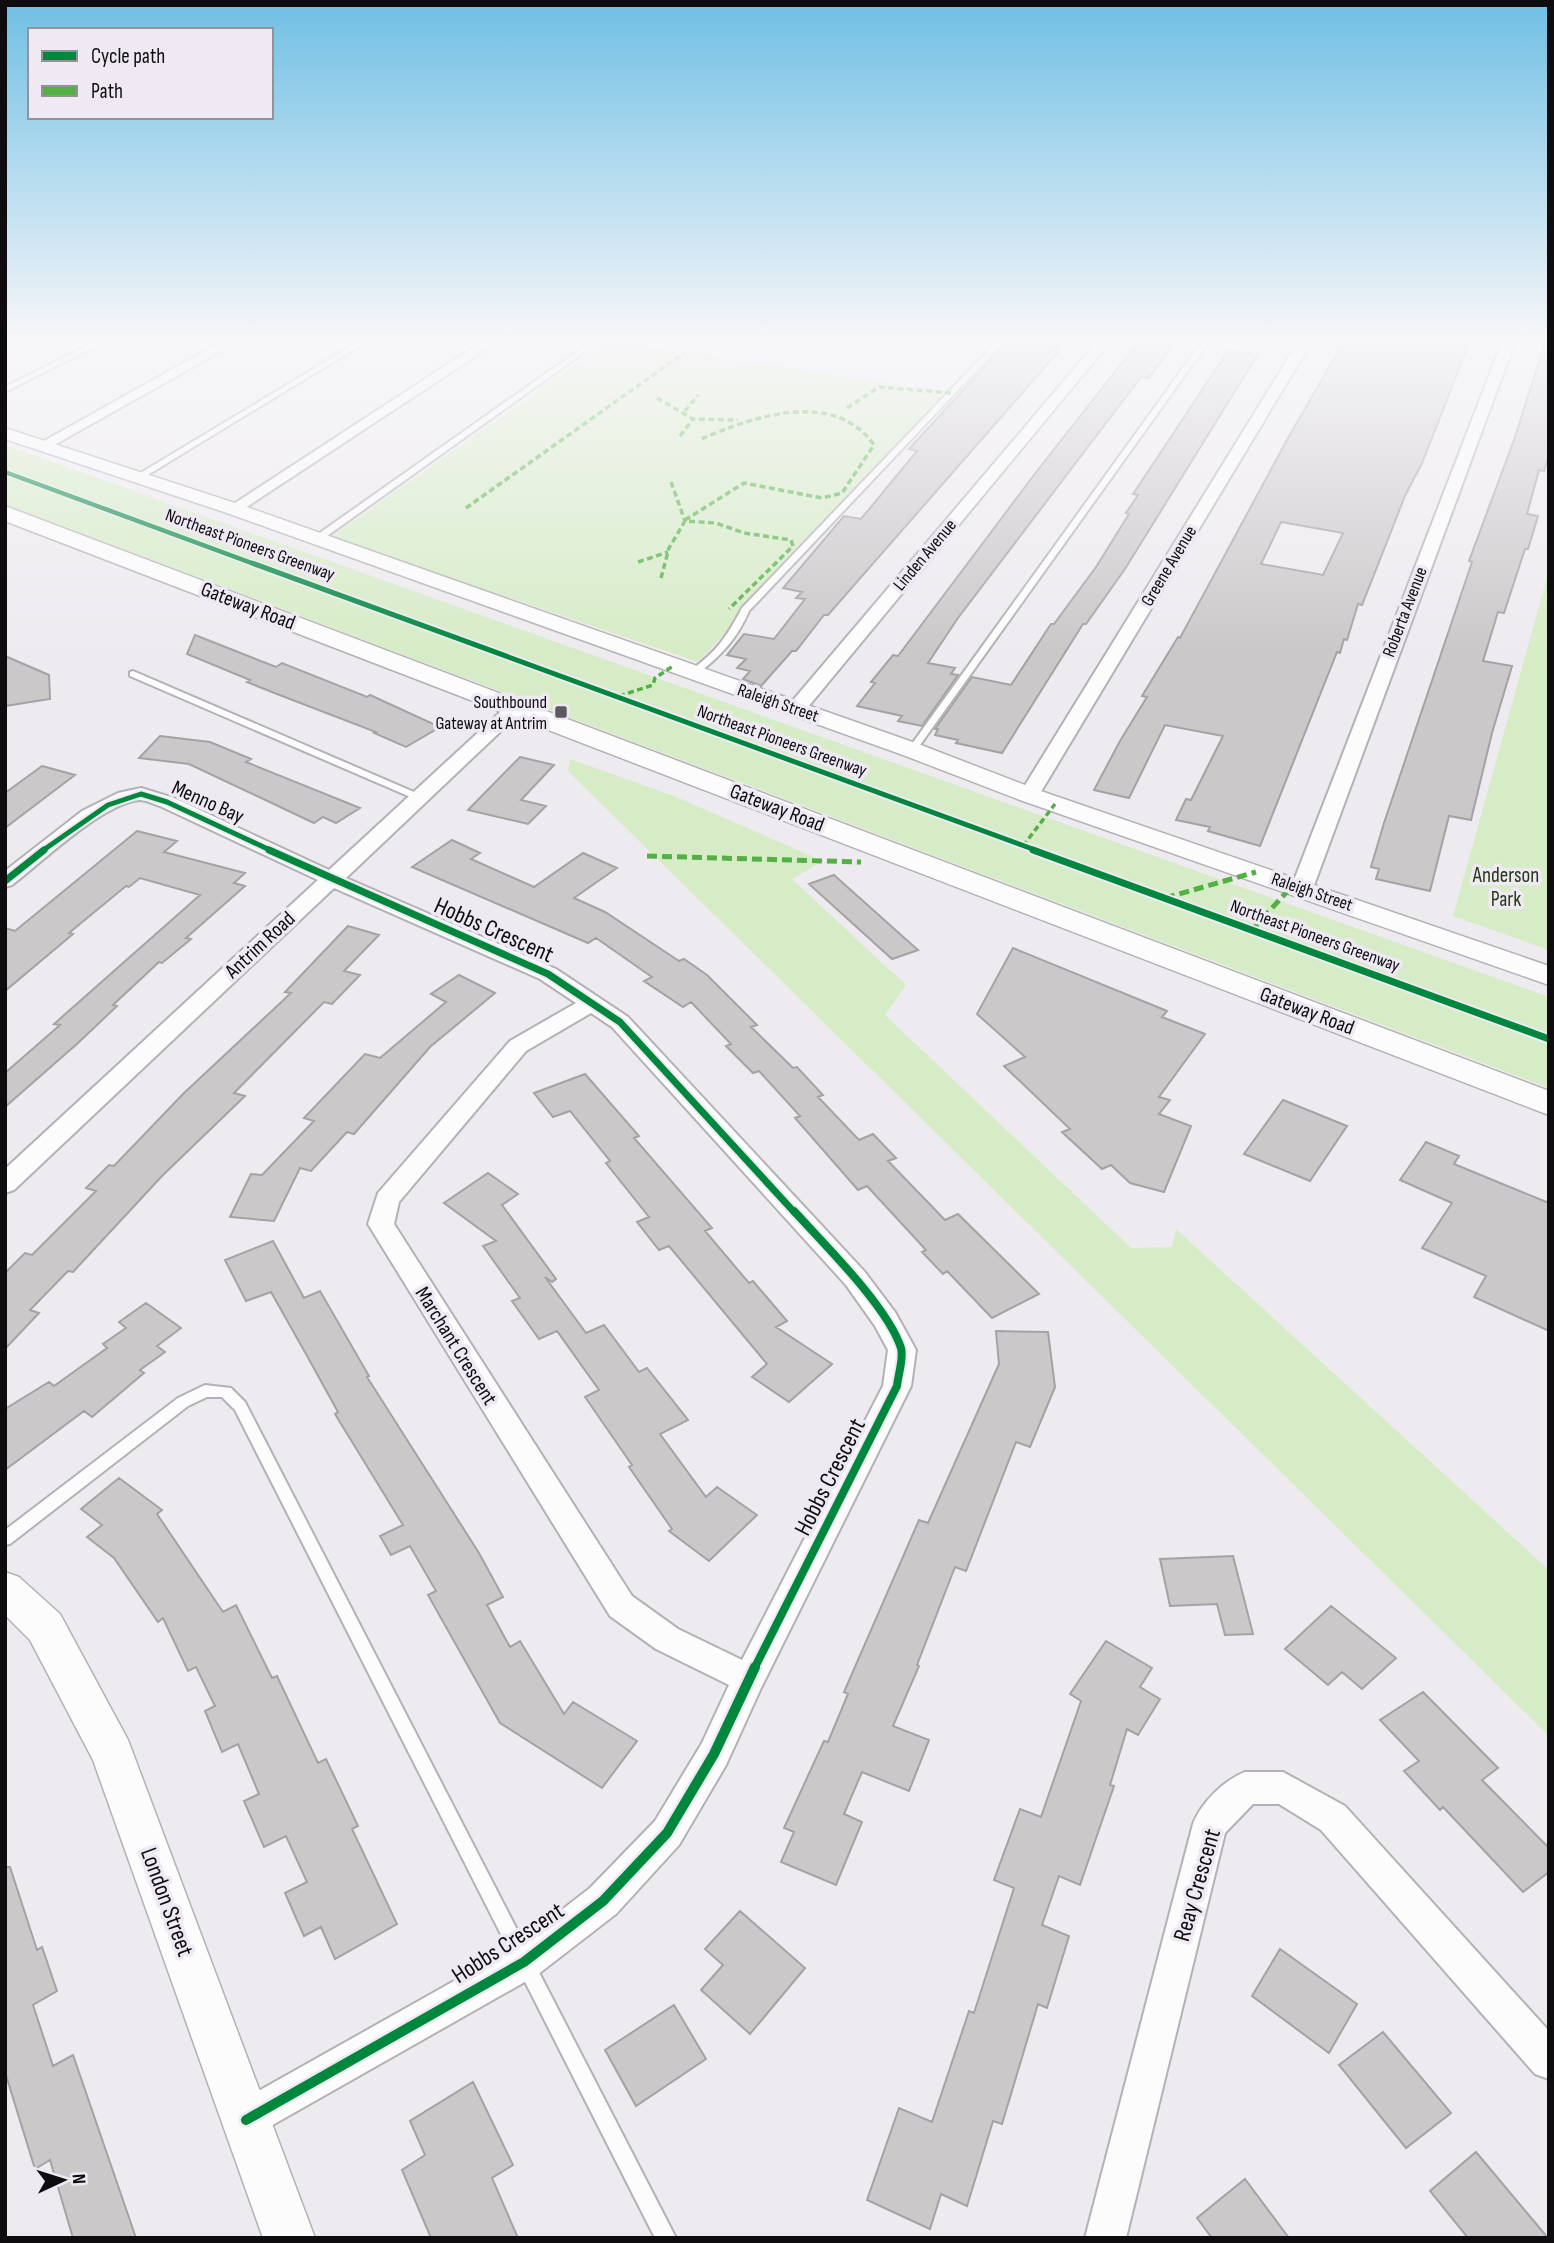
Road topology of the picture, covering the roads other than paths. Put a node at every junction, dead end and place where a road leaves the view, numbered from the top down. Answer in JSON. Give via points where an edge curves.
{"nodes":[{"id":1,"x":27,"y":441,"type":"edge"},
{"id":2,"x":53,"y":441,"type":"edge"},
{"id":3,"x":199,"y":441,"type":"edge"},
{"id":4,"x":340,"y":441,"type":"edge"},
{"id":5,"x":457,"y":441,"type":"edge"},
{"id":6,"x":907,"y":441,"type":"edge"},
{"id":7,"x":1022,"y":441,"type":"edge"},
{"id":8,"x":1135,"y":441,"type":"edge"},
{"id":9,"x":1246,"y":441,"type":"edge"},
{"id":10,"x":1471,"y":441,"type":"edge"},
{"id":11,"x":43,"y":446,"type":"junction"},
{"id":12,"x":138,"y":477,"type":"junction"},
{"id":13,"x":234,"y":509,"type":"junction"},
{"id":14,"x":5,"y":513,"type":"edge"},
{"id":15,"x":317,"y":539,"type":"junction"},
{"id":16,"x":693,"y":673,"type":"junction"},
{"id":17,"x":133,"y":674,"type":"dead end"},
{"id":18,"x":515,"y":708,"type":"junction"},
{"id":19,"x":796,"y":709,"type":"junction"},
{"id":20,"x":912,"y":750,"type":"junction"},
{"id":21,"x":1029,"y":795,"type":"junction"},
{"id":22,"x":418,"y":797,"type":"junction"},
{"id":23,"x":332,"y":878,"type":"junction"},
{"id":24,"x":5,"y":881,"type":"edge"},
{"id":25,"x":1302,"y":888,"type":"junction"},
{"id":26,"x":1549,"y":976,"type":"edge"},
{"id":27,"x":592,"y":1003,"type":"junction"},
{"id":28,"x":1549,"y":1104,"type":"edge"},
{"id":29,"x":15,"y":1162,"type":"edge"},
{"id":30,"x":5,"y":1184,"type":"edge"},
{"id":31,"x":5,"y":1539,"type":"edge"},
{"id":32,"x":5,"y":1589,"type":"edge"},
{"id":33,"x":749,"y":1679,"type":"junction"},
{"id":34,"x":524,"y":1962,"type":"junction"},
{"id":35,"x":1549,"y":2060,"type":"edge"},
{"id":36,"x":246,"y":2120,"type":"junction"},
{"id":37,"x":289,"y":2238,"type":"edge"},
{"id":38,"x":666,"y":2238,"type":"edge"},
{"id":39,"x":1105,"y":2238,"type":"edge"}],
"edges":[{"from":1,"to":11,"type":"street","name":"Raleigh Street"},
{"from":2,"to":11,"type":"street"},
{"from":3,"to":12,"type":"lane"},
{"from":4,"to":13,"type":"street"},
{"from":5,"to":15,"type":"lane"},
{"from":6,"to":16,"type":"lane","via":[[745,610],[736,634],[716,656]]},
{"from":7,"to":19,"type":"street","name":"Linden Avenue"},
{"from":8,"to":20,"type":"lane"},
{"from":9,"to":21,"type":"street","name":"Greene Avenue"},
{"from":10,"to":25,"type":"street","name":"Roberta Avenue"},
{"from":11,"to":12,"type":"street","name":"Raleigh Street"},
{"from":12,"to":13,"type":"street","name":"Raleigh Street"},
{"from":13,"to":15,"type":"street","name":"Raleigh Street"},
{"from":14,"to":18,"type":"main road","name":"Gateway Road"},
{"from":15,"to":16,"type":"street","name":"Raleigh Street"},
{"from":16,"to":19,"type":"street","name":"Raleigh Street"},
{"from":17,"to":22,"type":"lane"},
{"from":18,"to":22,"type":"street","name":"Antrim Road"},
{"from":18,"to":28,"type":"main road","name":"Gateway Road"},
{"from":19,"to":20,"type":"street","name":"Raleigh Street"},
{"from":20,"to":21,"type":"street","name":"Raleigh Street"},
{"from":21,"to":25,"type":"street","name":"Raleigh Street"},
{"from":22,"to":23,"type":"street","name":"Antrim Road"},
{"from":23,"to":24,"type":"street","name":"Menno Bay","via":[[142,794],[116,800],[94,812]]},
{"from":23,"to":27,"type":"street","name":"Hobbs Crescent","via":[[548,974]]},
{"from":23,"to":29,"type":"street","name":"Antrim Road"},
{"from":25,"to":26,"type":"street","name":"Raleigh Street"},
{"from":27,"to":33,"type":"street","name":"Hobbs Crescent","via":[[620,1023],[855,1278],[902,1350],[897,1386]]},
{"from":27,"to":33,"type":"street","name":"Marchant Crescent","via":[[518,1046],[387,1199],[381,1224],[621,1606],[667,1639]]},
{"from":29,"to":30,"type":"street","name":"Antrim Road"},
{"from":31,"to":34,"type":"lane","via":[[183,1402],[205,1391],[226,1392],[240,1406]]},
{"from":32,"to":36,"type":"street","name":"London Street","via":[[45,1627],[113,1754]]},
{"from":33,"to":34,"type":"street","name":"Hobbs Crescent","via":[[714,1754],[667,1833],[603,1901]]},
{"from":34,"to":36,"type":"street","name":"Hobbs Crescent"},
{"from":34,"to":38,"type":"lane"},
{"from":35,"to":39,"type":"street","name":"Reay Crescent","via":[[1333,1818],[1283,1788],[1245,1788],[1210,1824]]},
{"from":36,"to":37,"type":"street","name":"London Street"}]}
